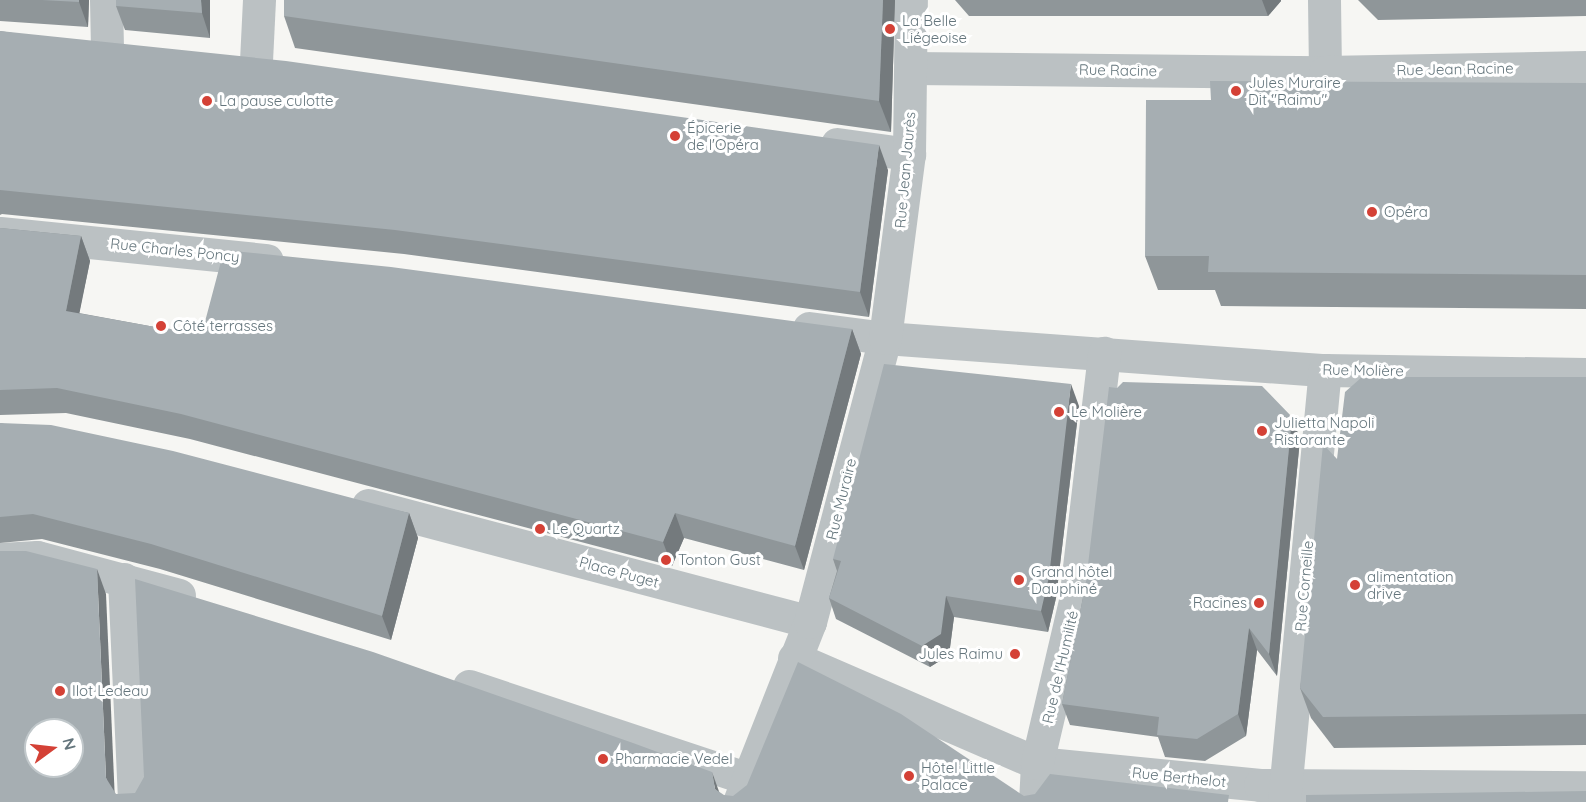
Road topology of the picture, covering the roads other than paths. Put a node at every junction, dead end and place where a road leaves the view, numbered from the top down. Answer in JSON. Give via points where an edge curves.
{"nodes":[{"id":1,"x":106,"y":0,"type":"edge"},
{"id":2,"x":259,"y":0,"type":"edge"},
{"id":3,"x":911,"y":0,"type":"edge"},
{"id":4,"x":1324,"y":0,"type":"edge"},
{"id":5,"x":73,"y":43,"type":"edge"},
{"id":6,"x":107,"y":46,"type":"junction"},
{"id":7,"x":141,"y":49,"type":"edge"},
{"id":8,"x":221,"y":58,"type":"edge"},
{"id":9,"x":255,"y":61,"type":"junction"},
{"id":10,"x":291,"y":66,"type":"edge"},
{"id":11,"x":1586,"y":67,"type":"edge"},
{"id":12,"x":911,"y":68,"type":"junction"},
{"id":13,"x":1325,"y":72,"type":"junction"},
{"id":14,"x":804,"y":139,"type":"edge"},
{"id":15,"x":909,"y":154,"type":"junction"},
{"id":16,"x":0,"y":233,"type":"edge"},
{"id":17,"x":295,"y":262,"type":"edge"},
{"id":18,"x":779,"y":324,"type":"edge"},
{"id":19,"x":885,"y":338,"type":"junction"},
{"id":20,"x":1104,"y":353,"type":"junction"},
{"id":21,"x":1325,"y":370,"type":"junction"},
{"id":22,"x":1586,"y":374,"type":"edge"},
{"id":23,"x":339,"y":497,"type":"edge"},
{"id":24,"x":0,"y":559,"type":"edge"},
{"id":25,"x":124,"y":579,"type":"junction"},
{"id":26,"x":211,"y":604,"type":"edge"},
{"id":27,"x":810,"y":622,"type":"junction"},
{"id":28,"x":794,"y":658,"type":"junction"},
{"id":29,"x":440,"y":676,"type":"edge"},
{"id":30,"x":1037,"y":763,"type":"junction"},
{"id":31,"x":1586,"y":787,"type":"edge"},
{"id":32,"x":749,"y":794,"type":"edge"},
{"id":33,"x":1285,"y":794,"type":"edge"},
{"id":34,"x":134,"y":802,"type":"edge"},
{"id":35,"x":1035,"y":802,"type":"edge"}],
"edges":[{"from":1,"to":6,"type":"street"},
{"from":2,"to":9,"type":"street"},
{"from":3,"to":12,"type":"street","name":"Rue Jean Jaurès"},
{"from":4,"to":13,"type":"street"},
{"from":5,"to":6,"type":"street"},
{"from":6,"to":7,"type":"street"},
{"from":8,"to":9,"type":"street"},
{"from":9,"to":10,"type":"street"},
{"from":11,"to":13,"type":"street","name":"Rue Jean Racine"},
{"from":12,"to":13,"type":"street","name":"Rue Racine"},
{"from":12,"to":15,"type":"street","name":"Rue Jean Jaurès"},
{"from":14,"to":15,"type":"street"},
{"from":15,"to":19,"type":"street","name":"Rue Jean Jaurès"},
{"from":16,"to":17,"type":"street","name":"Rue Charles Poncy"},
{"from":18,"to":19,"type":"street"},
{"from":19,"to":20,"type":"street","name":"Rue Molière"},
{"from":19,"to":27,"type":"street","name":"Rue Muraire"},
{"from":20,"to":21,"type":"street","name":"Rue Molière"},
{"from":20,"to":30,"type":"street","name":"Rue de l'Humilité","via":[[1076,601]]},
{"from":21,"to":22,"type":"street","name":"Rue Molière"},
{"from":21,"to":33,"type":"street","name":"Rue Corneille"},
{"from":23,"to":27,"type":"street","name":"Place Puget"},
{"from":24,"to":25,"type":"street","via":[[37,557]]},
{"from":25,"to":26,"type":"street"},
{"from":25,"to":34,"type":"street"},
{"from":27,"to":28,"type":"street","name":"Rue Muraire"},
{"from":28,"to":30,"type":"street","name":"Rue Berthelot"},
{"from":28,"to":32,"type":"street","name":"Rue Muraire"},
{"from":29,"to":32,"type":"street"},
{"from":30,"to":33,"type":"street","name":"Rue Berthelot"},
{"from":30,"to":35,"type":"street","name":"Rue de l'Humilité"},
{"from":31,"to":33,"type":"street","name":"Rue Berthelot"}]}
